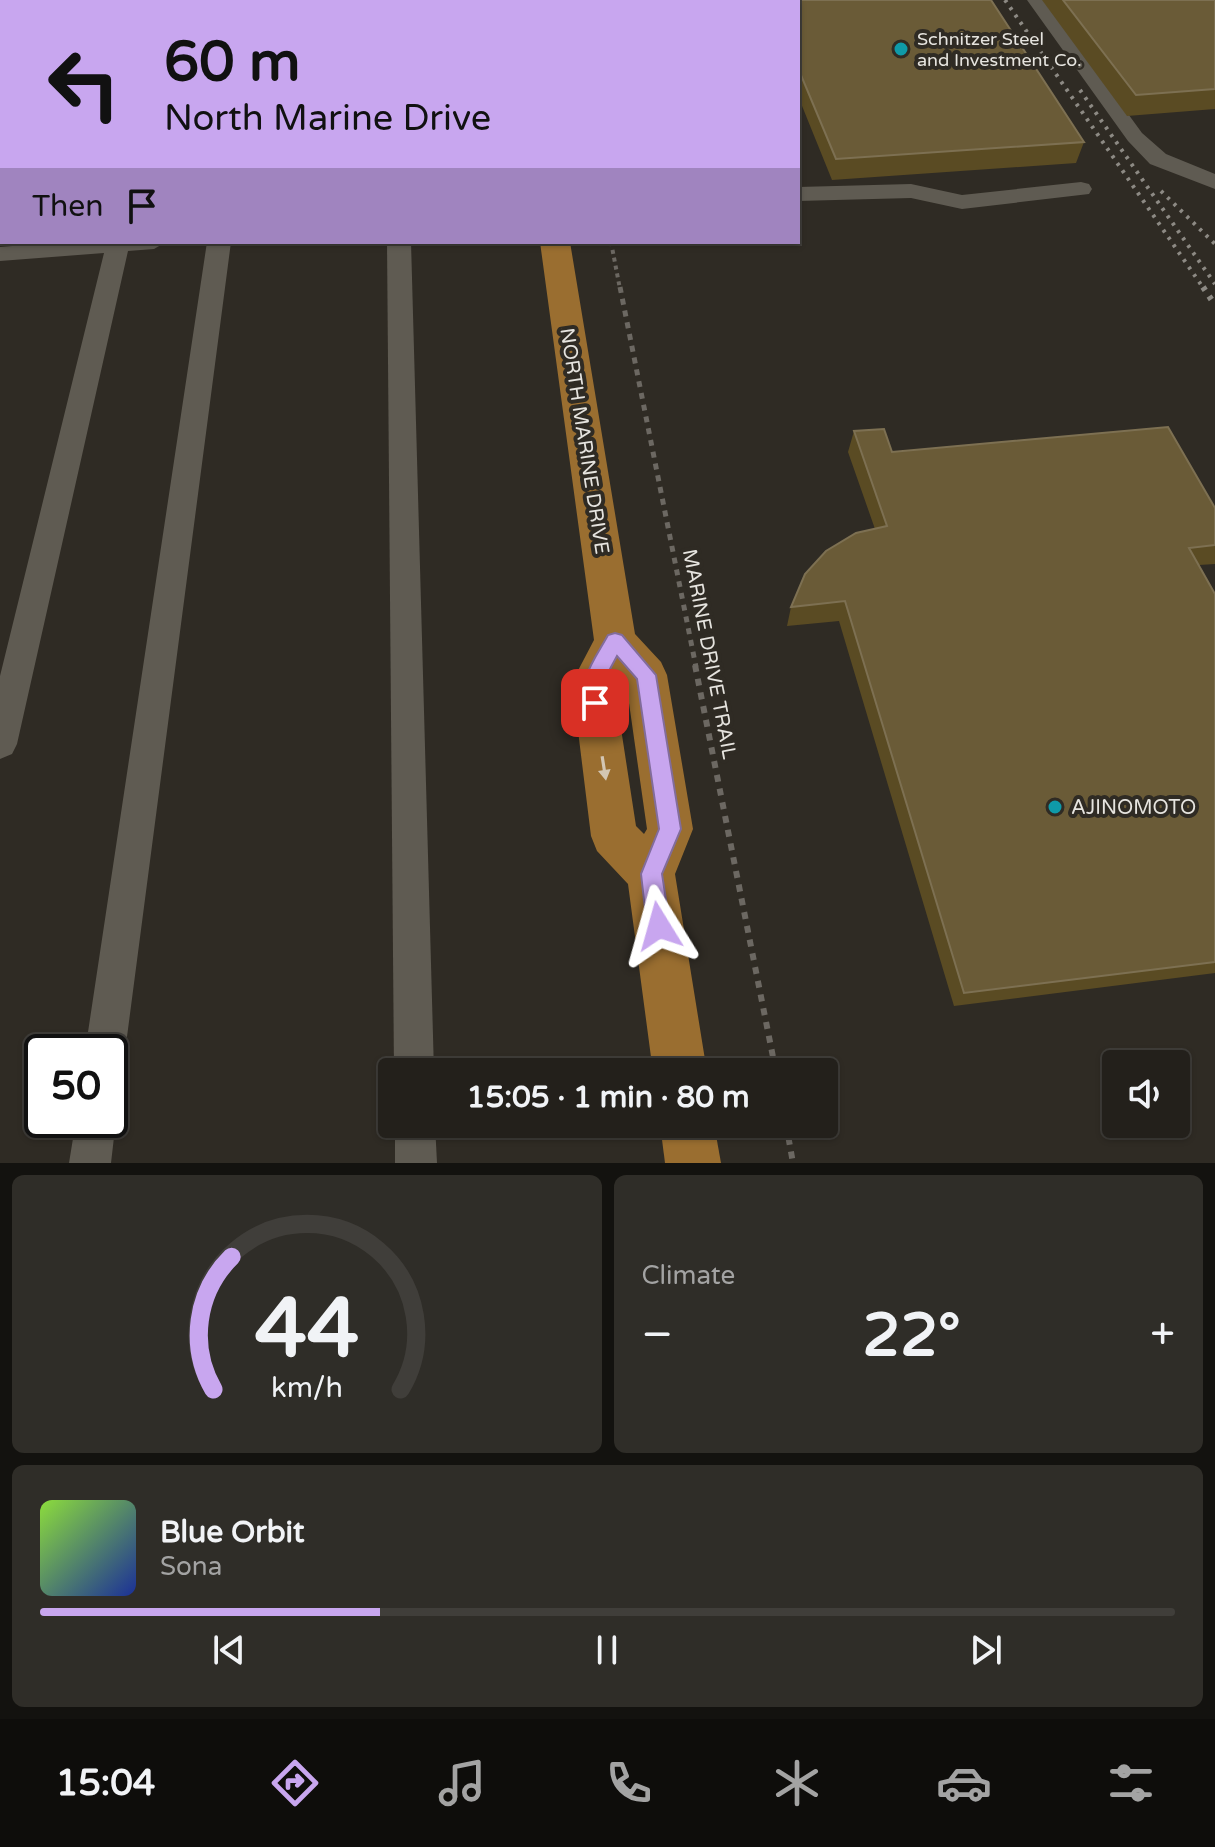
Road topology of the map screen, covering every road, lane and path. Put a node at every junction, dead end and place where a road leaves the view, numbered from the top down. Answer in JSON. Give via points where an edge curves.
{"nodes":[{"id":1,"x":1036,"y":0,"type":"edge"},
{"id":2,"x":1215,"y":182,"type":"edge"},
{"id":3,"x":1081,"y":189,"type":"dead end"},
{"id":4,"x":800,"y":194,"type":"edge"},
{"id":5,"x":118,"y":244,"type":"edge"},
{"id":6,"x":219,"y":244,"type":"edge"},
{"id":7,"x":399,"y":244,"type":"edge"},
{"id":8,"x":555,"y":244,"type":"edge"},
{"id":9,"x":611,"y":244,"type":"edge"},
{"id":10,"x":0,"y":254,"type":"edge"},
{"id":11,"x":0,"y":744,"type":"edge"},
{"id":12,"x":108,"y":1034,"type":"edge"},
{"id":13,"x":414,"y":1058,"type":"edge"},
{"id":14,"x":678,"y":1058,"type":"edge"},
{"id":15,"x":773,"y":1058,"type":"edge"},
{"id":16,"x":93,"y":1138,"type":"edge"},
{"id":17,"x":415,"y":1138,"type":"edge"},
{"id":18,"x":689,"y":1138,"type":"edge"},
{"id":19,"x":789,"y":1138,"type":"edge"},
{"id":20,"x":90,"y":1163,"type":"edge"},
{"id":21,"x":416,"y":1163,"type":"edge"},
{"id":22,"x":693,"y":1163,"type":"edge"},
{"id":23,"x":793,"y":1163,"type":"edge"}],
"edges":[{"from":1,"to":2,"type":"lane","via":[[1135,137],[1158,159]]},
{"from":3,"to":4,"type":"lane","via":[[962,202],[911,191]]},
{"from":5,"to":10,"type":"lane"},
{"from":5,"to":11,"type":"lane"},
{"from":6,"to":12,"type":"lane"},
{"from":7,"to":13,"type":"lane"},
{"from":8,"to":14,"type":"main road","name":"NORTH MARINE DRIVE","via":[[615,641],[593,682],[614,836],[651,874]]},
{"from":9,"to":15,"type":"path","name":"MARINE DRIVE TRAIL"},
{"from":16,"to":20,"type":"lane"},
{"from":17,"to":21,"type":"lane"},
{"from":18,"to":22,"type":"main road"},
{"from":19,"to":23,"type":"path"}]}
